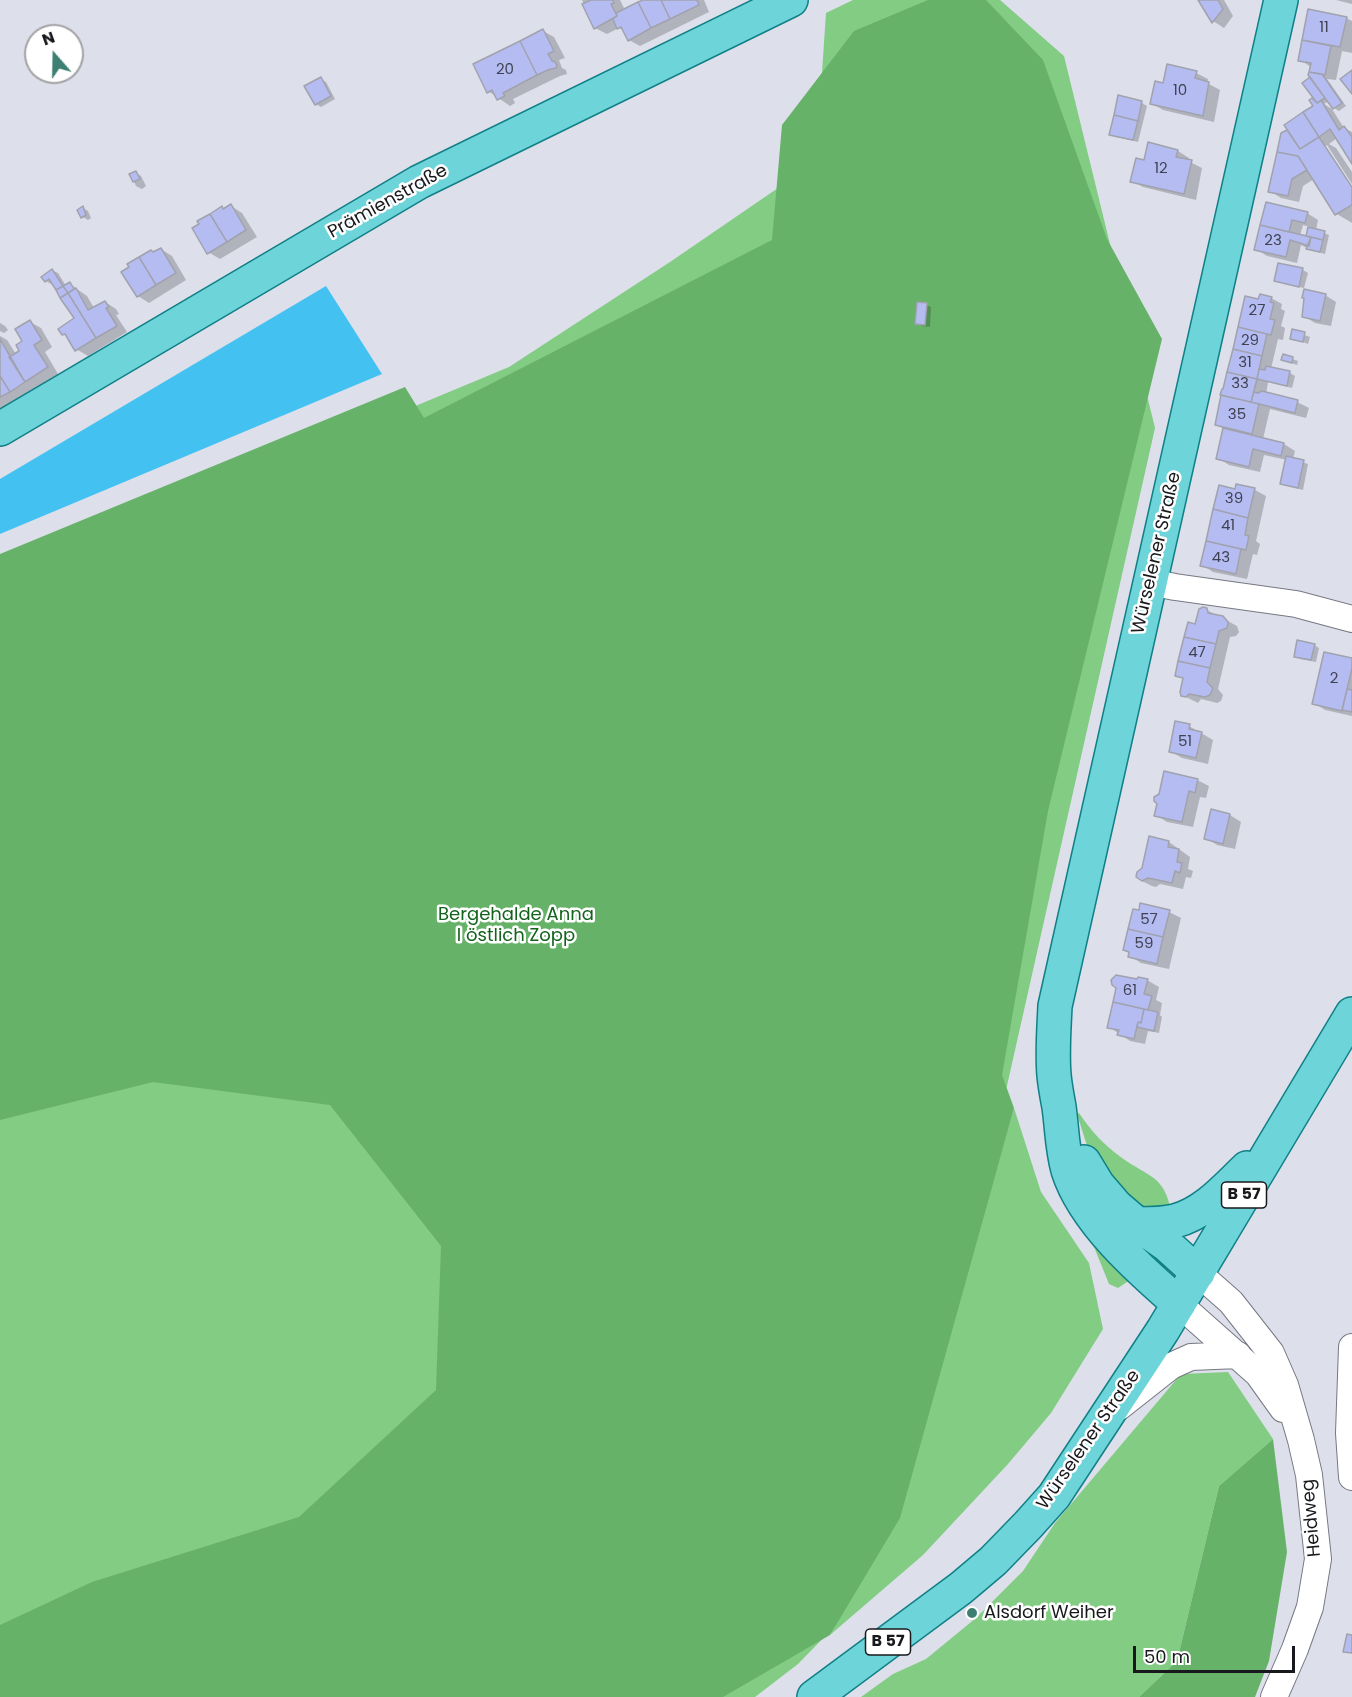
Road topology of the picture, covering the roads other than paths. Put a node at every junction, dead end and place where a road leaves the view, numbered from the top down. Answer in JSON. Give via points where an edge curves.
{"nodes":[{"id":1,"x":791,"y":0,"type":"edge"},
{"id":2,"x":1281,"y":0,"type":"edge"},
{"id":3,"x":0,"y":429,"type":"edge"},
{"id":4,"x":1150,"y":582,"type":"junction"},
{"id":5,"x":1352,"y":619,"type":"edge"},
{"id":6,"x":1352,"y":1014,"type":"edge"},
{"id":7,"x":1059,"y":1109,"type":"junction"},
{"id":8,"x":1275,"y":1142,"type":"junction"},
{"id":9,"x":1137,"y":1224,"type":"junction"},
{"id":10,"x":1198,"y":1273,"type":"junction"},
{"id":11,"x":1179,"y":1304,"type":"junction"},
{"id":12,"x":1352,"y":1347,"type":"edge"},
{"id":13,"x":1238,"y":1355,"type":"junction"},
{"id":14,"x":1107,"y":1417,"type":"junction"},
{"id":15,"x":1301,"y":1440,"type":"junction"},
{"id":16,"x":1352,"y":1477,"type":"edge"},
{"id":17,"x":814,"y":1697,"type":"edge"},
{"id":18,"x":1274,"y":1697,"type":"edge"}],
"edges":[{"from":1,"to":3,"type":"main road","name":"Prämienstraße","via":[[419,182]]},
{"from":2,"to":4,"type":"main road","name":"Würselener Straße"},
{"from":4,"to":5,"type":"street","via":[[1296,604]]},
{"from":4,"to":7,"type":"main road","name":"Würselener Straße","via":[[1055,1006],[1054,1077]]},
{"from":6,"to":8,"type":"main road","number":"B 57"},
{"from":7,"to":9,"type":"main road","name":"Würselener Straße","via":[[1098,1185]]},
{"from":7,"to":11,"type":"main road","name":"Würselener Straße","via":[[1069,1173],[1081,1198],[1118,1247]]},
{"from":8,"to":9,"type":"main road","via":[[1208,1206],[1177,1220]]},
{"from":8,"to":10,"type":"main road","number":"B 57"},
{"from":9,"to":10,"type":"main road","name":"Würselener Straße"},
{"from":10,"to":11,"type":"main road","name":"Würselener Straße","number":"B 57"},
{"from":10,"to":15,"type":"street","name":"Heidweg","via":[[1231,1302],[1270,1353],[1286,1385]]},
{"from":11,"to":13,"type":"street","name":"Heidweg"},
{"from":11,"to":14,"type":"main road","name":"Würselener Straße","number":"B 57"},
{"from":12,"to":16,"type":"street"},
{"from":13,"to":14,"type":"street","via":[[1191,1357],[1171,1366]]},
{"from":13,"to":15,"type":"street","name":"Heidweg","via":[[1268,1387]]},
{"from":14,"to":17,"type":"main road","name":"Würselener Straße","number":"B 57","via":[[1054,1496],[993,1561]]},
{"from":15,"to":18,"type":"street","name":"Heidweg","via":[[1318,1558],[1310,1607]]}]}
